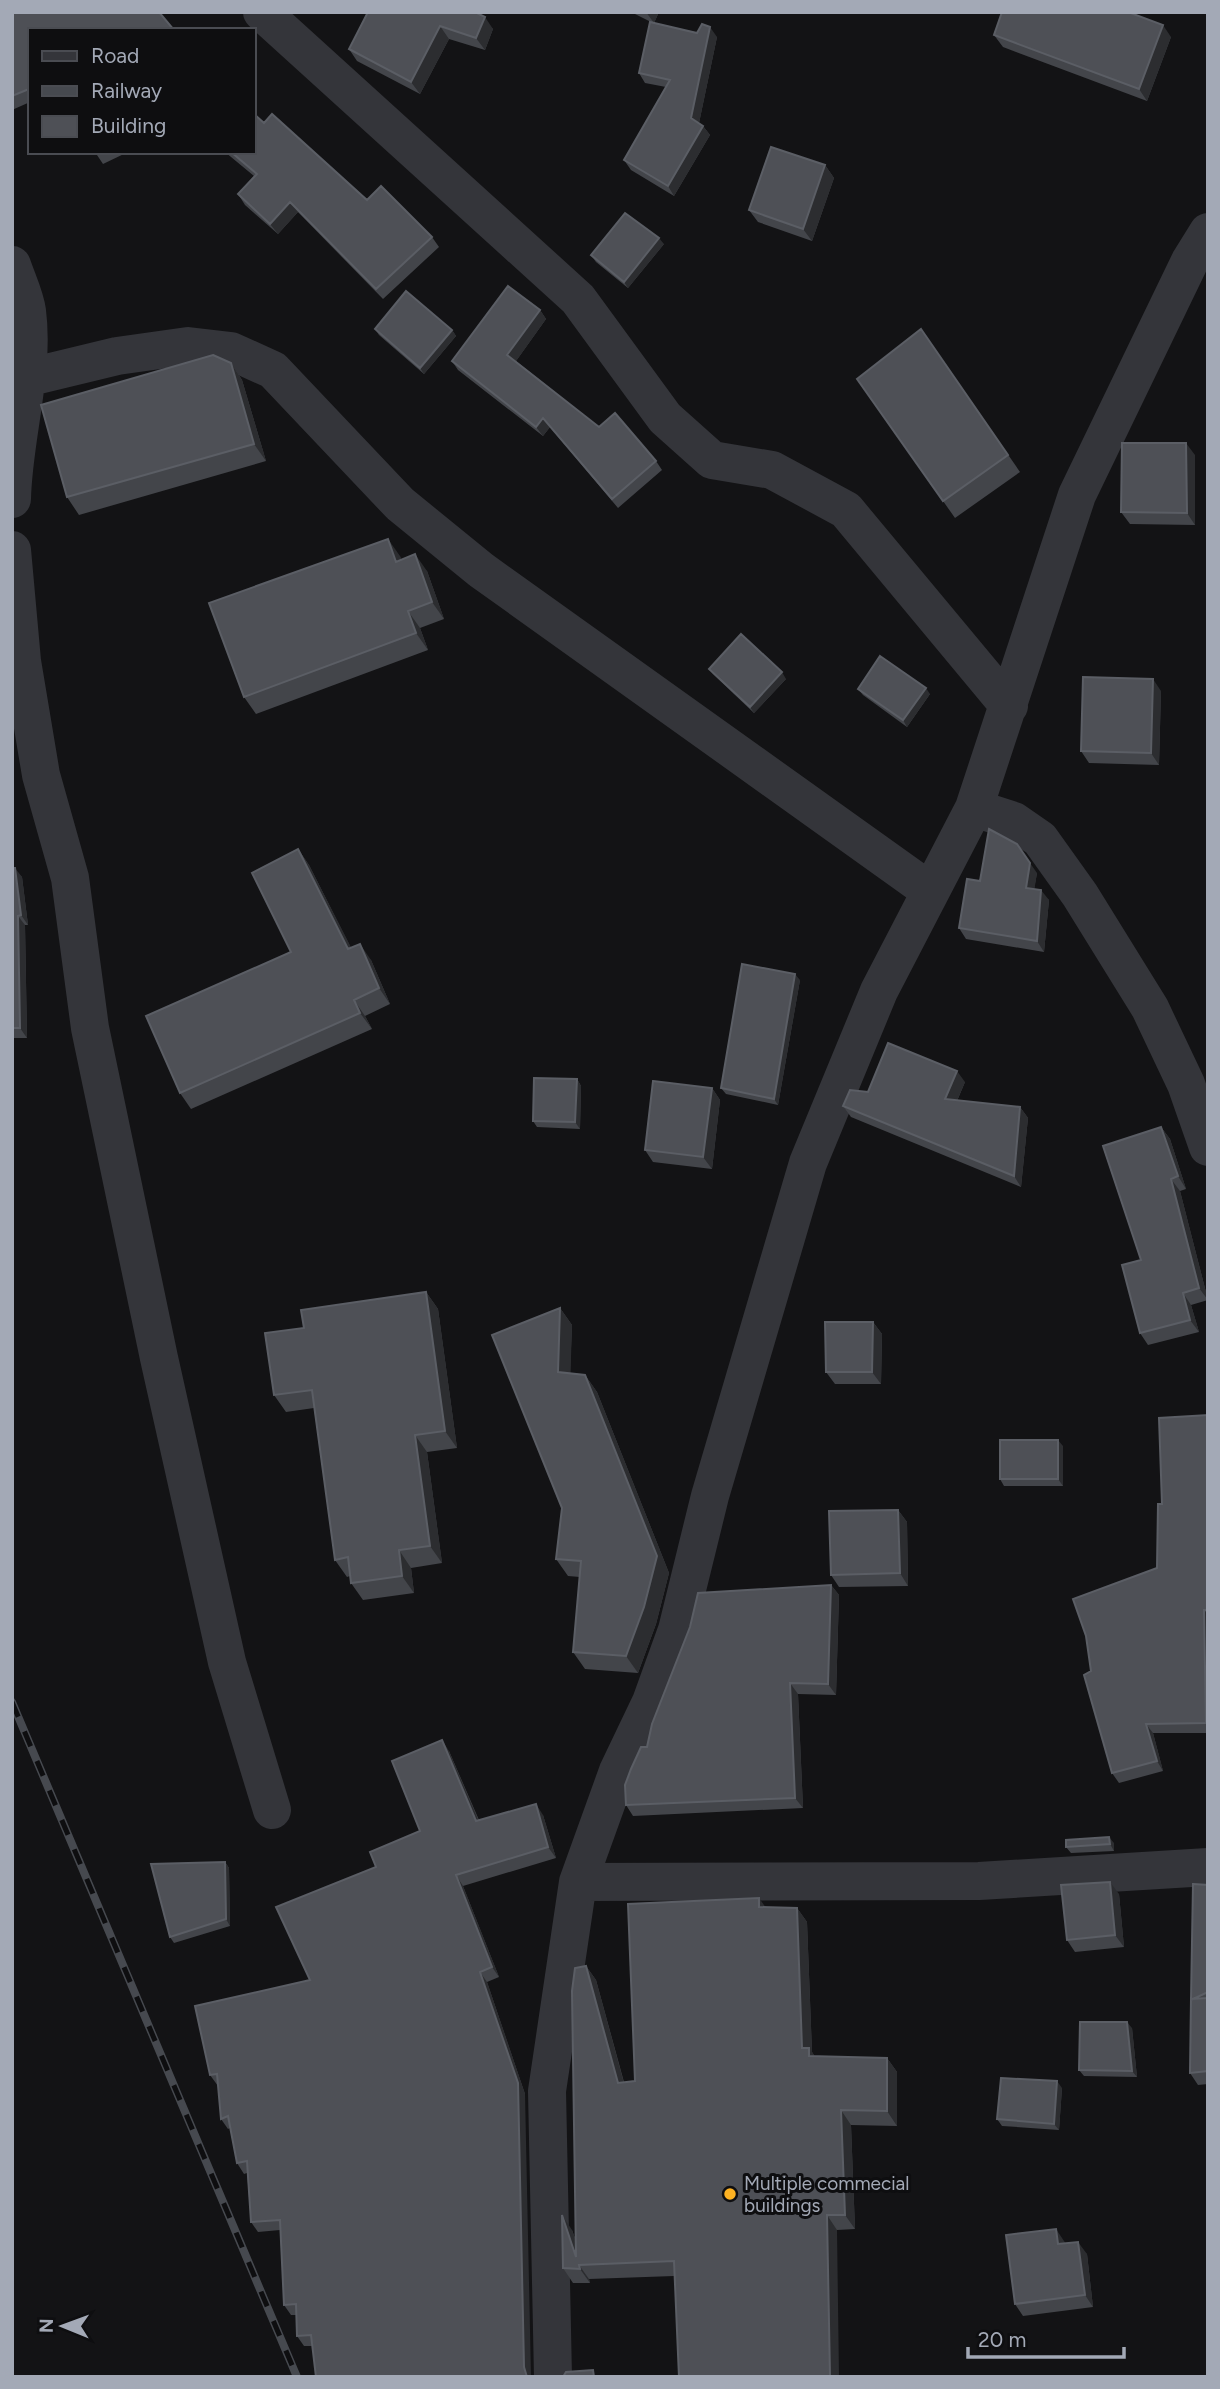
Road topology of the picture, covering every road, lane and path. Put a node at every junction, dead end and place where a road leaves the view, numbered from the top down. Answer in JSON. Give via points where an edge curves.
{"nodes":[{"id":1,"x":262,"y":12,"type":"edge"},
{"id":2,"x":1208,"y":232,"type":"edge"},
{"id":3,"x":12,"y":265,"type":"edge"},
{"id":4,"x":26,"y":378,"type":"junction"},
{"id":5,"x":12,"y":499,"type":"edge"},
{"id":6,"x":12,"y":550,"type":"edge"},
{"id":7,"x":1009,"y":706,"type":"junction"},
{"id":8,"x":974,"y":808,"type":"junction"},
{"id":9,"x":930,"y":891,"type":"junction"},
{"id":10,"x":1208,"y":1147,"type":"edge"},
{"id":11,"x":272,"y":1810,"type":"dead end"},
{"id":12,"x":1208,"y":1867,"type":"edge"},
{"id":13,"x":578,"y":1882,"type":"junction"},
{"id":14,"x":553,"y":2377,"type":"edge"}],
"edges":[{"from":1,"to":7,"type":"street","via":[[578,299],[665,418],[712,460],[772,470],[846,510]]},
{"from":2,"to":7,"type":"street","via":[[1077,495]]},
{"from":3,"to":4,"type":"street","via":[[27,311]]},
{"from":4,"to":5,"type":"street"},
{"from":4,"to":9,"type":"street","via":[[117,356],[188,346],[231,351],[273,370],[400,504],[481,570]]},
{"from":6,"to":11,"type":"street","via":[[22,661],[41,775],[69,878],[93,1041],[227,1662]]},
{"from":7,"to":8,"type":"street"},
{"from":8,"to":9,"type":"street"},
{"from":8,"to":10,"type":"street","via":[[1014,821],[1041,839],[1080,895],[1150,1008],[1186,1084]]},
{"from":9,"to":13,"type":"street","via":[[879,991],[808,1163],[710,1496],[677,1630]]},
{"from":12,"to":13,"type":"street","via":[[979,1881]]},
{"from":13,"to":14,"type":"street","via":[[547,2091]]}]}
